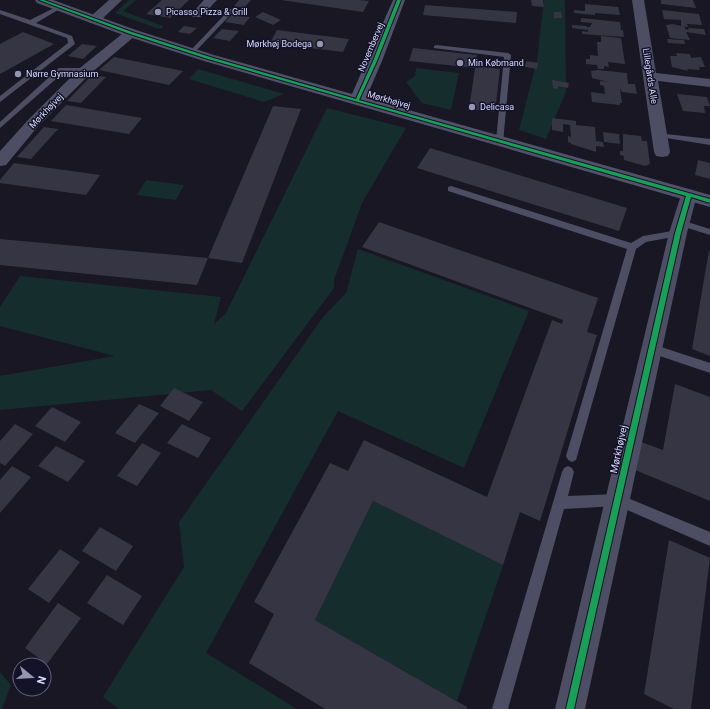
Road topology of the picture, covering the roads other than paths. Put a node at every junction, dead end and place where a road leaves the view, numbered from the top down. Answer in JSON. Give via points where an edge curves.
{"nodes":[{"id":1,"x":41,"y":0,"type":"edge"},
{"id":2,"x":116,"y":0,"type":"edge"},
{"id":3,"x":211,"y":0,"type":"edge"},
{"id":4,"x":399,"y":0,"type":"edge"},
{"id":5,"x":638,"y":0,"type":"edge"},
{"id":6,"x":60,"y":7,"type":"junction"},
{"id":7,"x":0,"y":12,"type":"edge"},
{"id":8,"x":244,"y":13,"type":"dead end"},
{"id":9,"x":197,"y":14,"type":"dead end"},
{"id":10,"x":94,"y":20,"type":"junction"},
{"id":11,"x":30,"y":23,"type":"junction"},
{"id":12,"x":131,"y":33,"type":"junction"},
{"id":13,"x":436,"y":47,"type":"dead end"},
{"id":14,"x":192,"y":52,"type":"junction"},
{"id":15,"x":86,"y":70,"type":"junction"},
{"id":16,"x":650,"y":76,"type":"junction"},
{"id":17,"x":710,"y":83,"type":"edge"},
{"id":18,"x":0,"y":100,"type":"edge"},
{"id":19,"x":357,"y":100,"type":"junction"},
{"id":20,"x":0,"y":126,"type":"edge"},
{"id":21,"x":660,"y":135,"type":"junction"},
{"id":22,"x":500,"y":141,"type":"junction"},
{"id":23,"x":710,"y":142,"type":"edge"},
{"id":24,"x":662,"y":152,"type":"dead end"},
{"id":25,"x":0,"y":161,"type":"edge"},
{"id":26,"x":451,"y":189,"type":"dead end"},
{"id":27,"x":700,"y":198,"type":"edge"},
{"id":28,"x":679,"y":228,"type":"junction"},
{"id":29,"x":710,"y":232,"type":"edge"},
{"id":30,"x":632,"y":247,"type":"junction"},
{"id":31,"x":652,"y":349,"type":"junction"},
{"id":32,"x":710,"y":368,"type":"edge"},
{"id":33,"x":572,"y":456,"type":"dead end"},
{"id":34,"x":568,"y":472,"type":"dead end"},
{"id":35,"x":618,"y":500,"type":"junction"},
{"id":36,"x":559,"y":503,"type":"junction"},
{"id":37,"x":710,"y":538,"type":"edge"},
{"id":38,"x":500,"y":709,"type":"edge"},
{"id":39,"x":570,"y":709,"type":"edge"}],
"edges":[{"from":1,"to":6,"type":"street","name":"Mørkhøjvej"},
{"from":2,"to":10,"type":"street"},
{"from":3,"to":9,"type":"street"},
{"from":4,"to":19,"type":"street","name":"Novembervej"},
{"from":5,"to":16,"type":"street","name":"Lillegårds Alle"},
{"from":6,"to":10,"type":"street","name":"Mørkhøjvej"},
{"from":6,"to":11,"type":"lane"},
{"from":7,"to":11,"type":"lane"},
{"from":8,"to":14,"type":"lane","via":[[230,11]]},
{"from":10,"to":12,"type":"street","name":"Mørkhøjvej"},
{"from":11,"to":18,"type":"lane","via":[[70,37],[72,44]]},
{"from":12,"to":14,"type":"street","name":"Mørkhøjvej"},
{"from":12,"to":15,"type":"street","name":"Mørkhøjvej"},
{"from":13,"to":22,"type":"lane","via":[[508,55]]},
{"from":14,"to":19,"type":"street","name":"Mørkhøjvej"},
{"from":15,"to":20,"type":"lane","via":[[62,70]]},
{"from":15,"to":25,"type":"street","name":"Mørkhøjvej","via":[[34,122]]},
{"from":16,"to":17,"type":"street"},
{"from":16,"to":21,"type":"street","name":"Lillegårds Alle"},
{"from":19,"to":22,"type":"street","name":"Mørkhøjvej"},
{"from":21,"to":23,"type":"lane"},
{"from":21,"to":24,"type":"street","name":"Lillegårds Alle"},
{"from":22,"to":27,"type":"street","name":"Mørkhøjvej"},
{"from":26,"to":30,"type":"lane"},
{"from":27,"to":28,"type":"street","name":"Mørkhøjvej"},
{"from":28,"to":29,"type":"lane"},
{"from":28,"to":30,"type":"lane","via":[[643,239]]},
{"from":28,"to":31,"type":"street","name":"Mørkhøjvej"},
{"from":30,"to":33,"type":"lane"},
{"from":31,"to":32,"type":"lane"},
{"from":31,"to":35,"type":"street","name":"Mørkhøjvej"},
{"from":34,"to":36,"type":"lane"},
{"from":35,"to":36,"type":"lane"},
{"from":35,"to":37,"type":"lane"},
{"from":35,"to":39,"type":"street","name":"Mørkhøjvej"},
{"from":36,"to":38,"type":"lane"}]}
